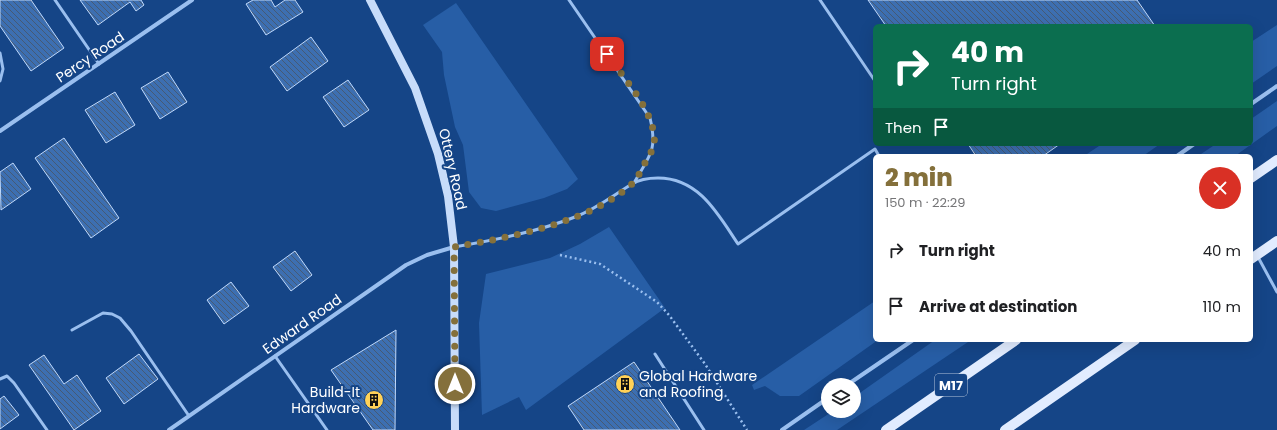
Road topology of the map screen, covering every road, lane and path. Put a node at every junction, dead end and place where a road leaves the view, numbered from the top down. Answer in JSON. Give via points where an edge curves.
{"nodes":[{"id":1,"x":55,"y":0,"type":"edge"},
{"id":2,"x":192,"y":0,"type":"edge"},
{"id":3,"x":370,"y":0,"type":"edge"},
{"id":4,"x":570,"y":0,"type":"edge"},
{"id":5,"x":820,"y":0,"type":"edge"},
{"id":6,"x":0,"y":53,"type":"edge"},
{"id":7,"x":99,"y":64,"type":"junction"},
{"id":8,"x":873,"y":78,"type":"edge"},
{"id":9,"x":0,"y":81,"type":"edge"},
{"id":10,"x":1277,"y":86,"type":"edge"},
{"id":11,"x":1253,"y":103,"type":"edge"},
{"id":12,"x":0,"y":131,"type":"edge"},
{"id":13,"x":876,"y":146,"type":"edge"},
{"id":14,"x":1191,"y":146,"type":"edge"},
{"id":15,"x":875,"y":149,"type":"junction"},
{"id":16,"x":878,"y":154,"type":"edge"},
{"id":17,"x":1180,"y":154,"type":"edge"},
{"id":18,"x":1277,"y":160,"type":"edge"},
{"id":19,"x":1253,"y":177,"type":"edge"},
{"id":20,"x":634,"y":183,"type":"junction"},
{"id":21,"x":1277,"y":241,"type":"edge"},
{"id":22,"x":454,"y":247,"type":"junction"},
{"id":23,"x":560,"y":255,"type":"dead end"},
{"id":24,"x":1254,"y":257,"type":"edge"},
{"id":25,"x":1277,"y":292,"type":"edge"},
{"id":26,"x":72,"y":330,"type":"dead end"},
{"id":27,"x":910,"y":342,"type":"edge"},
{"id":28,"x":1013,"y":342,"type":"edge"},
{"id":29,"x":1132,"y":342,"type":"edge"},
{"id":30,"x":655,"y":354,"type":"dead end"},
{"id":31,"x":275,"y":356,"type":"junction"},
{"id":32,"x":858,"y":378,"type":"edge"},
{"id":33,"x":0,"y":379,"type":"edge"},
{"id":34,"x":821,"y":403,"type":"edge"},
{"id":35,"x":189,"y":416,"type":"junction"},
{"id":36,"x":47,"y":430,"type":"edge"},
{"id":37,"x":169,"y":430,"type":"edge"},
{"id":38,"x":327,"y":430,"type":"edge"},
{"id":39,"x":455,"y":430,"type":"edge"},
{"id":40,"x":704,"y":430,"type":"edge"},
{"id":41,"x":747,"y":430,"type":"edge"},
{"id":42,"x":782,"y":430,"type":"edge"},
{"id":43,"x":886,"y":430,"type":"edge"},
{"id":44,"x":1005,"y":430,"type":"edge"}],
"edges":[{"from":1,"to":7,"type":"lane"},
{"from":2,"to":7,"type":"street","name":"Percy Road"},
{"from":3,"to":22,"type":"street","name":"Ottery Road","via":[[416,88],[426,117],[448,196]]},
{"from":4,"to":20,"type":"lane","via":[[650,118],[654,136],[653,150]]},
{"from":5,"to":8,"type":"lane"},
{"from":6,"to":9,"type":"lane","via":[[3,69]]},
{"from":7,"to":12,"type":"street","name":"Percy Road"},
{"from":10,"to":11,"type":"street"},
{"from":13,"to":15,"type":"lane"},
{"from":14,"to":17,"type":"street"},
{"from":15,"to":16,"type":"lane"},
{"from":15,"to":20,"type":"lane","via":[[738,244],[708,200],[684,183],[669,178],[650,178]]},
{"from":18,"to":19,"type":"main road"},
{"from":20,"to":22,"type":"lane","via":[[599,207],[574,218],[542,228]]},
{"from":21,"to":24,"type":"main road"},
{"from":22,"to":31,"type":"street","name":"Edward Road","via":[[406,265]]},
{"from":22,"to":39,"type":"street","name":"Ottery Road"},
{"from":23,"to":41,"type":"path","via":[[600,264],[657,302],[669,314],[705,364]]},
{"from":24,"to":25,"type":"lane"},
{"from":26,"to":35,"type":"lane","via":[[103,313],[120,318]]},
{"from":27,"to":32,"type":"street"},
{"from":28,"to":43,"type":"main road","number":"M17"},
{"from":29,"to":44,"type":"main road"},
{"from":30,"to":40,"type":"lane"},
{"from":31,"to":35,"type":"street","name":"Edward Road"},
{"from":31,"to":38,"type":"lane"},
{"from":33,"to":36,"type":"lane","via":[[7,376],[14,383]]},
{"from":34,"to":42,"type":"street"},
{"from":35,"to":37,"type":"street","name":"Edward Road"}]}
